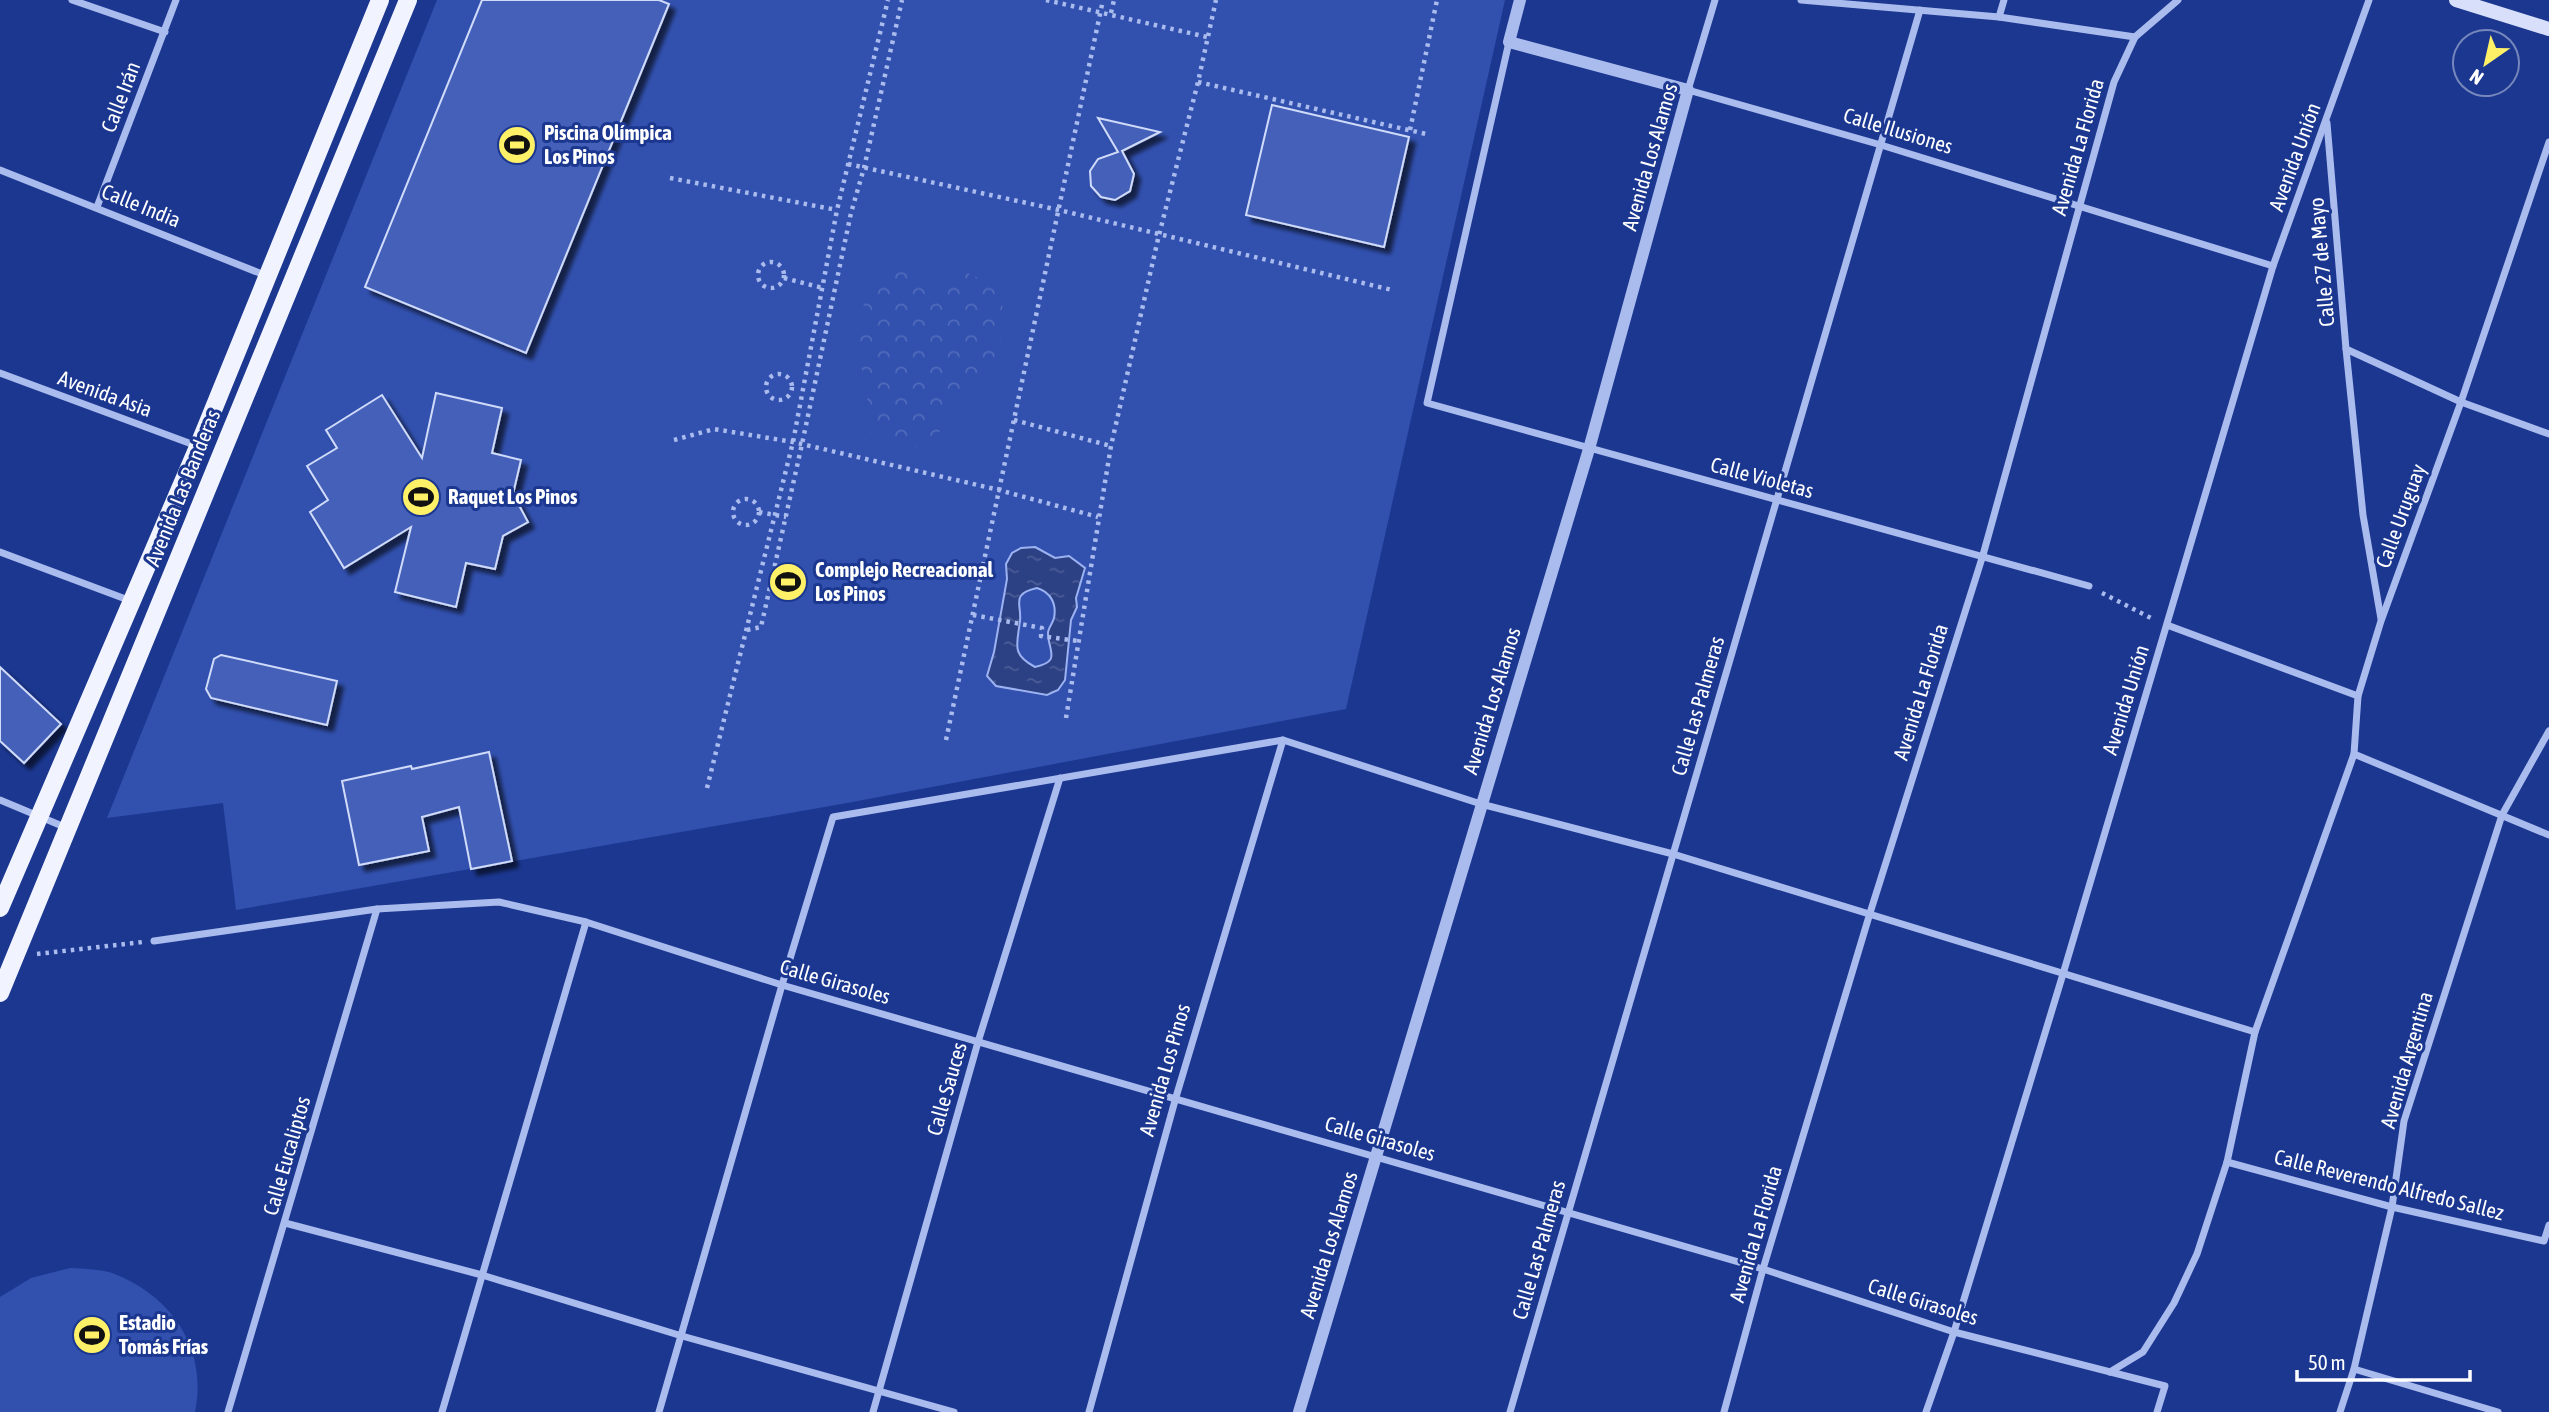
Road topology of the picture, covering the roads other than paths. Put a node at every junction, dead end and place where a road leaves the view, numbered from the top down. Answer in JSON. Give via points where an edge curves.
{"nodes":[{"id":1,"x":72,"y":0,"type":"edge"},
{"id":2,"x":176,"y":0,"type":"edge"},
{"id":3,"x":380,"y":0,"type":"edge"},
{"id":4,"x":408,"y":0,"type":"edge"},
{"id":5,"x":1520,"y":0,"type":"edge"},
{"id":6,"x":1715,"y":0,"type":"edge"},
{"id":7,"x":1801,"y":0,"type":"edge"},
{"id":8,"x":2004,"y":0,"type":"edge"},
{"id":9,"x":2178,"y":0,"type":"edge"},
{"id":10,"x":2369,"y":0,"type":"edge"},
{"id":11,"x":2456,"y":0,"type":"edge"},
{"id":12,"x":1828,"y":1,"type":"edge"},
{"id":13,"x":1920,"y":10,"type":"junction"},
{"id":14,"x":1999,"y":17,"type":"junction"},
{"id":15,"x":2549,"y":29,"type":"edge"},
{"id":16,"x":165,"y":32,"type":"junction"},
{"id":17,"x":2135,"y":37,"type":"junction"},
{"id":18,"x":1509,"y":42,"type":"junction"},
{"id":19,"x":1688,"y":90,"type":"junction"},
{"id":20,"x":2327,"y":121,"type":"junction"},
{"id":21,"x":2549,"y":142,"type":"edge"},
{"id":22,"x":1881,"y":145,"type":"junction"},
{"id":23,"x":0,"y":170,"type":"edge"},
{"id":24,"x":2079,"y":206,"type":"junction"},
{"id":25,"x":97,"y":207,"type":"junction"},
{"id":26,"x":2273,"y":265,"type":"junction"},
{"id":27,"x":268,"y":277,"type":"junction"},
{"id":28,"x":2346,"y":349,"type":"junction"},
{"id":29,"x":0,"y":373,"type":"edge"},
{"id":30,"x":2461,"y":402,"type":"junction"},
{"id":31,"x":2549,"y":434,"type":"edge"},
{"id":32,"x":198,"y":446,"type":"junction"},
{"id":33,"x":1589,"y":449,"type":"junction"},
{"id":34,"x":1777,"y":500,"type":"junction"},
{"id":35,"x":0,"y":552,"type":"edge"},
{"id":36,"x":1983,"y":555,"type":"junction"},
{"id":37,"x":2089,"y":586,"type":"road end"},
{"id":38,"x":131,"y":601,"type":"junction"},
{"id":39,"x":2381,"y":621,"type":"junction"},
{"id":40,"x":2166,"y":625,"type":"junction"},
{"id":41,"x":2358,"y":696,"type":"junction"},
{"id":42,"x":2549,"y":731,"type":"edge"},
{"id":43,"x":1283,"y":740,"type":"junction"},
{"id":44,"x":2354,"y":754,"type":"junction"},
{"id":45,"x":1060,"y":778,"type":"junction"},
{"id":46,"x":0,"y":800,"type":"edge"},
{"id":47,"x":1481,"y":804,"type":"junction"},
{"id":48,"x":2502,"y":816,"type":"junction"},
{"id":49,"x":41,"y":817,"type":"junction"},
{"id":50,"x":68,"y":828,"type":"junction"},
{"id":51,"x":2549,"y":835,"type":"edge"},
{"id":52,"x":1673,"y":854,"type":"junction"},
{"id":53,"x":0,"y":908,"type":"edge"},
{"id":54,"x":377,"y":909,"type":"junction"},
{"id":55,"x":1870,"y":913,"type":"junction"},
{"id":56,"x":586,"y":922,"type":"junction"},
{"id":57,"x":154,"y":941,"type":"road end"},
{"id":58,"x":2063,"y":974,"type":"junction"},
{"id":59,"x":782,"y":985,"type":"junction"},
{"id":60,"x":0,"y":993,"type":"edge"},
{"id":61,"x":2255,"y":1032,"type":"junction"},
{"id":62,"x":978,"y":1042,"type":"junction"},
{"id":63,"x":1177,"y":1097,"type":"junction"},
{"id":64,"x":1375,"y":1157,"type":"junction"},
{"id":65,"x":2227,"y":1161,"type":"junction"},
{"id":66,"x":2392,"y":1207,"type":"junction"},
{"id":67,"x":1568,"y":1212,"type":"junction"},
{"id":68,"x":285,"y":1223,"type":"junction"},
{"id":69,"x":2549,"y":1225,"type":"edge"},
{"id":70,"x":1763,"y":1269,"type":"junction"},
{"id":71,"x":482,"y":1275,"type":"junction"},
{"id":72,"x":1954,"y":1332,"type":"junction"},
{"id":73,"x":682,"y":1336,"type":"junction"},
{"id":74,"x":2354,"y":1369,"type":"junction"},
{"id":75,"x":2110,"y":1372,"type":"junction"},
{"id":76,"x":880,"y":1390,"type":"junction"},
{"id":77,"x":228,"y":1412,"type":"edge"},
{"id":78,"x":442,"y":1412,"type":"edge"},
{"id":79,"x":659,"y":1412,"type":"edge"},
{"id":80,"x":873,"y":1412,"type":"edge"},
{"id":81,"x":954,"y":1412,"type":"edge"},
{"id":82,"x":1089,"y":1412,"type":"edge"},
{"id":83,"x":1299,"y":1412,"type":"edge"},
{"id":84,"x":1510,"y":1412,"type":"edge"},
{"id":85,"x":1724,"y":1412,"type":"edge"},
{"id":86,"x":1926,"y":1412,"type":"edge"},
{"id":87,"x":2157,"y":1412,"type":"edge"},
{"id":88,"x":2340,"y":1412,"type":"edge"},
{"id":89,"x":2498,"y":1412,"type":"edge"}],
"edges":[{"from":1,"to":16,"type":"street"},
{"from":2,"to":16,"type":"street","name":"Calle Irán"},
{"from":3,"to":27,"type":"main road","name":"Avenida Las Banderas"},
{"from":4,"to":50,"type":"main road","name":"Avenida Las Banderas"},
{"from":5,"to":18,"type":"street"},
{"from":6,"to":19,"type":"street","name":"Avenida Los Alamos"},
{"from":7,"to":12,"type":"street"},
{"from":8,"to":14,"type":"street"},
{"from":9,"to":17,"type":"street","name":"Avenida La Florida"},
{"from":10,"to":20,"type":"street","name":"Avenida Unión"},
{"from":11,"to":15,"type":"main road"},
{"from":12,"to":13,"type":"street"},
{"from":13,"to":14,"type":"street"},
{"from":13,"to":22,"type":"street","name":"Calle Las Palmeras"},
{"from":14,"to":17,"type":"street"},
{"from":16,"to":25,"type":"street","name":"Calle Irán"},
{"from":17,"to":24,"type":"street","name":"Avenida La Florida","via":[[2114,82]]},
{"from":18,"to":19,"type":"street","name":"Calle Ilusiones"},
{"from":18,"to":33,"type":"street","name":"Calle Violetas","via":[[1427,403]]},
{"from":19,"to":22,"type":"street","name":"Calle Ilusiones"},
{"from":19,"to":33,"type":"street","name":"Avenida Los Alamos"},
{"from":20,"to":26,"type":"street","name":"Avenida Unión"},
{"from":20,"to":28,"type":"street","name":"Calle 27 de Mayo"},
{"from":21,"to":30,"type":"street","name":"Calle Uruguay"},
{"from":22,"to":24,"type":"street","name":"Calle Ilusiones"},
{"from":22,"to":34,"type":"street","name":"Calle Las Palmeras"},
{"from":23,"to":25,"type":"street","name":"Calle India"},
{"from":24,"to":26,"type":"street","name":"Calle Ilusiones"},
{"from":24,"to":36,"type":"street","name":"Avenida La Florida"},
{"from":25,"to":27,"type":"street","name":"Calle India"},
{"from":26,"to":40,"type":"street","name":"Avenida Unión"},
{"from":27,"to":32,"type":"main road","name":"Avenida Las Banderas"},
{"from":28,"to":30,"type":"street","name":"Calle 27 de Mayo"},
{"from":28,"to":39,"type":"street","via":[[2363,515]]},
{"from":29,"to":32,"type":"street","name":"Avenida Asia"},
{"from":30,"to":31,"type":"street","name":"Calle 27 de Mayo"},
{"from":30,"to":39,"type":"street","name":"Calle Uruguay"},
{"from":32,"to":38,"type":"main road","name":"Avenida Las Banderas"},
{"from":33,"to":34,"type":"street","name":"Calle Violetas"},
{"from":33,"to":47,"type":"street","name":"Avenida Los Alamos"},
{"from":34,"to":36,"type":"street","name":"Calle Violetas"},
{"from":34,"to":52,"type":"street","name":"Calle Las Palmeras"},
{"from":35,"to":38,"type":"street"},
{"from":36,"to":37,"type":"street","name":"Calle Violetas"},
{"from":36,"to":55,"type":"street","name":"Avenida La Florida"},
{"from":38,"to":49,"type":"main road","name":"Avenida Las Banderas"},
{"from":39,"to":41,"type":"street","name":"Calle Uruguay"},
{"from":40,"to":41,"type":"street"},
{"from":40,"to":58,"type":"street","name":"Avenida Unión"},
{"from":41,"to":44,"type":"street","name":"Calle Uruguay"},
{"from":42,"to":48,"type":"street","name":"Avenida Argentina"},
{"from":43,"to":45,"type":"street"},
{"from":43,"to":47,"type":"street"},
{"from":43,"to":63,"type":"street","name":"Avenida Los Pinos"},
{"from":44,"to":48,"type":"street"},
{"from":44,"to":61,"type":"street","name":"Calle Uruguay"},
{"from":45,"to":59,"type":"street","via":[[833,817]]},
{"from":45,"to":62,"type":"street","name":"Calle Sauces"},
{"from":46,"to":49,"type":"street"},
{"from":47,"to":52,"type":"street"},
{"from":47,"to":64,"type":"street","name":"Avenida Los Alamos"},
{"from":48,"to":51,"type":"street"},
{"from":48,"to":66,"type":"street","name":"Avenida Argentina","via":[[2404,1121]]},
{"from":49,"to":50,"type":"street"},
{"from":49,"to":53,"type":"main road","name":"Avenida Las Banderas"},
{"from":50,"to":60,"type":"main road","name":"Avenida Las Banderas"},
{"from":52,"to":55,"type":"street"},
{"from":52,"to":67,"type":"street","name":"Calle Las Palmeras"},
{"from":54,"to":56,"type":"street","name":"Calle Girasoles","via":[[499,902]]},
{"from":54,"to":57,"type":"street","name":"Calle Girasoles"},
{"from":54,"to":68,"type":"street","name":"Calle Eucaliptos"},
{"from":55,"to":58,"type":"street"},
{"from":55,"to":70,"type":"street","name":"Avenida La Florida"},
{"from":56,"to":59,"type":"street","name":"Calle Girasoles"},
{"from":56,"to":71,"type":"street"},
{"from":58,"to":61,"type":"street"},
{"from":58,"to":72,"type":"street","name":"Avenida Unión"},
{"from":59,"to":62,"type":"street","name":"Calle Girasoles"},
{"from":59,"to":73,"type":"street"},
{"from":61,"to":65,"type":"street","name":"Calle Uruguay"},
{"from":62,"to":63,"type":"street","name":"Calle Girasoles"},
{"from":62,"to":76,"type":"street","name":"Calle Sauces"},
{"from":63,"to":64,"type":"street","name":"Calle Girasoles"},
{"from":63,"to":82,"type":"street","name":"Avenida Los Pinos"},
{"from":64,"to":67,"type":"street","name":"Calle Girasoles"},
{"from":64,"to":83,"type":"street","name":"Avenida Los Alamos"},
{"from":65,"to":66,"type":"street","name":"Calle Reverendo Alfredo Sallez"},
{"from":65,"to":75,"type":"street","name":"Calle Uruguay","via":[[2197,1254],[2174,1303],[2143,1352]]},
{"from":66,"to":69,"type":"street","name":"Calle Reverendo Alfredo Sallez","via":[[2543,1241]]},
{"from":66,"to":74,"type":"street","name":"Avenida Argentina"},
{"from":67,"to":70,"type":"street","name":"Calle Girasoles"},
{"from":67,"to":84,"type":"street","name":"Calle Las Palmeras"},
{"from":68,"to":71,"type":"street"},
{"from":68,"to":77,"type":"street","name":"Calle Eucaliptos"},
{"from":70,"to":72,"type":"street","name":"Calle Girasoles"},
{"from":70,"to":85,"type":"street","name":"Avenida La Florida"},
{"from":71,"to":73,"type":"street"},
{"from":71,"to":78,"type":"street"},
{"from":72,"to":75,"type":"street","name":"Calle Girasoles"},
{"from":72,"to":86,"type":"street","name":"Avenida Unión"},
{"from":73,"to":76,"type":"street"},
{"from":73,"to":79,"type":"street"},
{"from":74,"to":88,"type":"street","name":"Avenida Argentina"},
{"from":74,"to":89,"type":"street"},
{"from":75,"to":87,"type":"street","name":"Calle Girasoles","via":[[2165,1386]]},
{"from":76,"to":80,"type":"street","name":"Calle Sauces"},
{"from":76,"to":81,"type":"street"}]}
